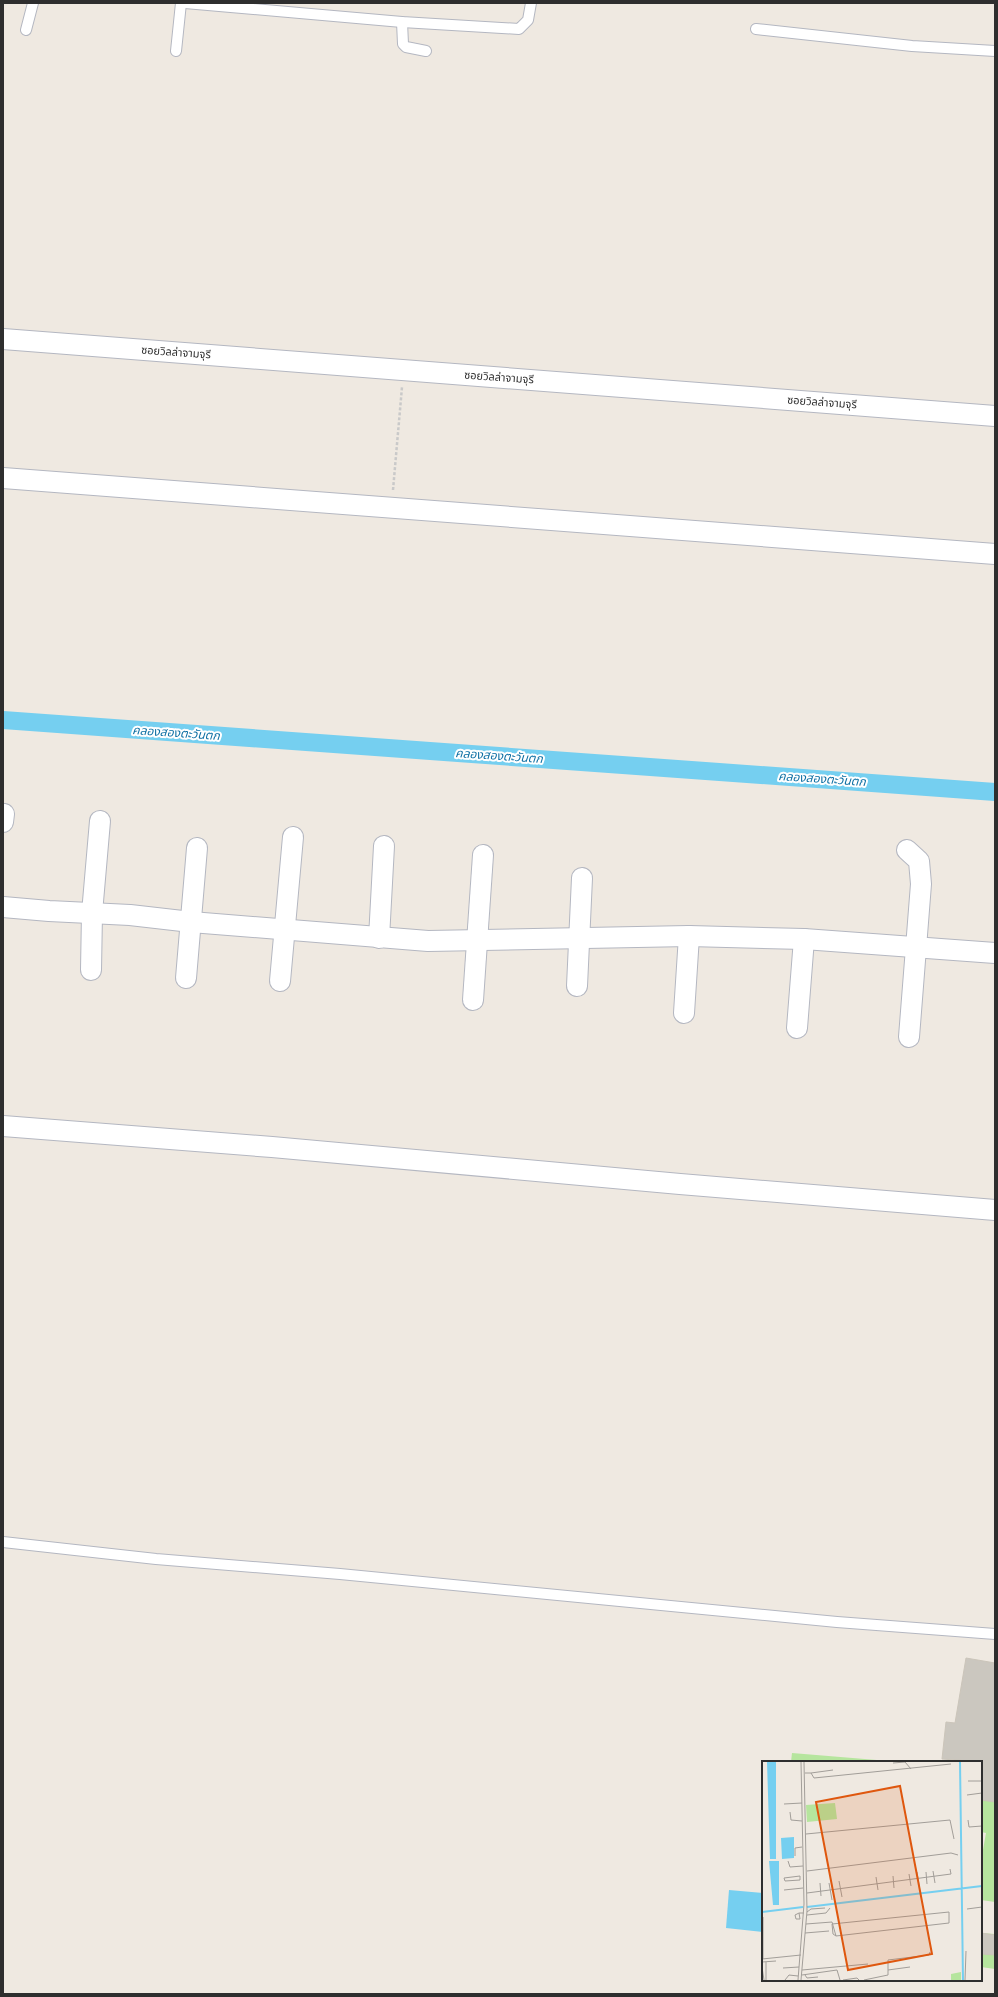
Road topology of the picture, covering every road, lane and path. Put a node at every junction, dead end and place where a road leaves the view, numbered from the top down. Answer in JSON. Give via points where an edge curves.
{"nodes":[{"id":1,"x":33,"y":3,"type":"edge"},
{"id":2,"x":181,"y":3,"type":"edge"},
{"id":3,"x":185,"y":3,"type":"edge"},
{"id":4,"x":531,"y":3,"type":"edge"},
{"id":5,"x":402,"y":22,"type":"junction"},
{"id":6,"x":756,"y":29,"type":"dead end"},
{"id":7,"x":26,"y":30,"type":"dead end"},
{"id":8,"x":176,"y":51,"type":"dead end"},
{"id":9,"x":426,"y":51,"type":"dead end"},
{"id":10,"x":995,"y":51,"type":"edge"},
{"id":11,"x":3,"y":339,"type":"edge"},
{"id":12,"x":403,"y":370,"type":"junction"},
{"id":13,"x":995,"y":416,"type":"edge"},
{"id":14,"x":3,"y":478,"type":"edge"},
{"id":15,"x":391,"y":508,"type":"junction"},
{"id":16,"x":995,"y":554,"type":"edge"},
{"id":17,"x":4,"y":814,"type":"edge"},
{"id":18,"x":100,"y":821,"type":"dead end"},
{"id":19,"x":3,"y":822,"type":"edge"},
{"id":20,"x":293,"y":837,"type":"dead end"},
{"id":21,"x":384,"y":846,"type":"dead end"},
{"id":22,"x":197,"y":848,"type":"dead end"},
{"id":23,"x":907,"y":850,"type":"dead end"},
{"id":24,"x":483,"y":855,"type":"dead end"},
{"id":25,"x":582,"y":878,"type":"dead end"},
{"id":26,"x":3,"y":907,"type":"edge"},
{"id":27,"x":92,"y":913,"type":"junction"},
{"id":28,"x":191,"y":922,"type":"junction"},
{"id":29,"x":284,"y":930,"type":"junction"},
{"id":30,"x":689,"y":936,"type":"junction"},
{"id":31,"x":580,"y":937,"type":"junction"},
{"id":32,"x":378,"y":938,"type":"junction"},
{"id":33,"x":804,"y":939,"type":"junction"},
{"id":34,"x":477,"y":940,"type":"junction"},
{"id":35,"x":915,"y":947,"type":"junction"},
{"id":36,"x":995,"y":953,"type":"edge"},
{"id":37,"x":90,"y":970,"type":"dead end"},
{"id":38,"x":186,"y":978,"type":"dead end"},
{"id":39,"x":280,"y":981,"type":"dead end"},
{"id":40,"x":577,"y":986,"type":"dead end"},
{"id":41,"x":473,"y":1000,"type":"dead end"},
{"id":42,"x":684,"y":1013,"type":"dead end"},
{"id":43,"x":797,"y":1028,"type":"dead end"},
{"id":44,"x":909,"y":1037,"type":"dead end"},
{"id":45,"x":3,"y":1126,"type":"edge"},
{"id":46,"x":995,"y":1210,"type":"edge"},
{"id":47,"x":3,"y":1542,"type":"edge"},
{"id":48,"x":995,"y":1634,"type":"edge"}],
"edges":[{"from":1,"to":7,"type":"lane"},
{"from":2,"to":8,"type":"lane"},
{"from":3,"to":5,"type":"lane"},
{"from":4,"to":5,"type":"lane","via":[[528,20],[519,29]]},
{"from":5,"to":9,"type":"lane","via":[[403,44]]},
{"from":6,"to":10,"type":"lane","via":[[912,46]]},
{"from":11,"to":12,"type":"street","name":"ซอยวิลล่าจามจุรี"},
{"from":12,"to":13,"type":"street","name":"ซอยวิลล่าจามจุรี"},
{"from":12,"to":15,"type":"path"},
{"from":14,"to":15,"type":"street"},
{"from":15,"to":16,"type":"street"},
{"from":17,"to":19,"type":"street"},
{"from":18,"to":27,"type":"street"},
{"from":20,"to":29,"type":"street"},
{"from":21,"to":32,"type":"street"},
{"from":22,"to":28,"type":"street"},
{"from":23,"to":35,"type":"street","via":[[919,861],[921,884]]},
{"from":24,"to":34,"type":"street"},
{"from":25,"to":31,"type":"street"},
{"from":26,"to":27,"type":"street"},
{"from":27,"to":28,"type":"street"},
{"from":27,"to":37,"type":"street"},
{"from":28,"to":29,"type":"street"},
{"from":28,"to":38,"type":"street"},
{"from":29,"to":32,"type":"street"},
{"from":29,"to":39,"type":"street"},
{"from":30,"to":31,"type":"street"},
{"from":30,"to":33,"type":"street"},
{"from":30,"to":42,"type":"street"},
{"from":31,"to":34,"type":"street"},
{"from":31,"to":40,"type":"street"},
{"from":32,"to":34,"type":"street"},
{"from":33,"to":35,"type":"street"},
{"from":33,"to":43,"type":"street"},
{"from":34,"to":41,"type":"street"},
{"from":35,"to":36,"type":"street"},
{"from":35,"to":44,"type":"street"},
{"from":45,"to":46,"type":"street"},
{"from":47,"to":48,"type":"lane","via":[[156,1559],[340,1574],[837,1622]]}]}
